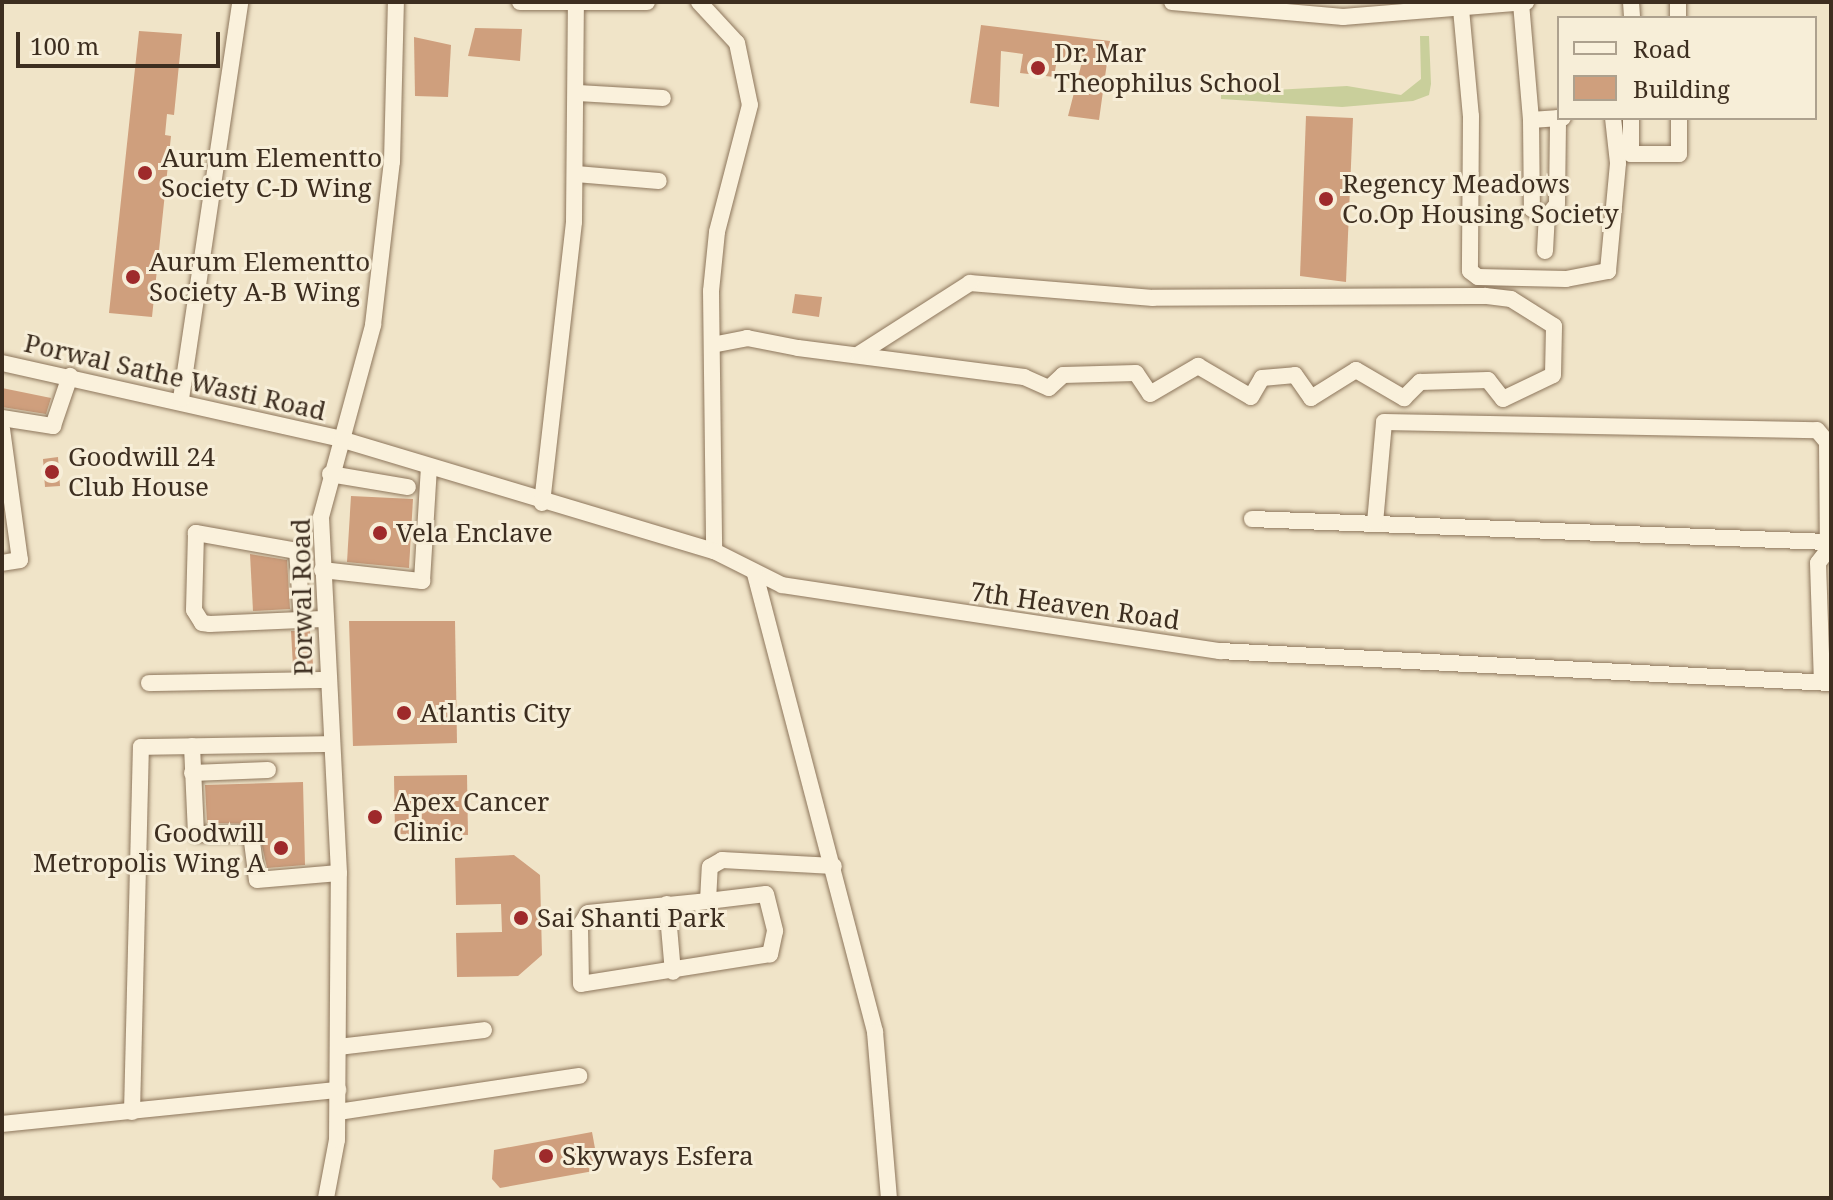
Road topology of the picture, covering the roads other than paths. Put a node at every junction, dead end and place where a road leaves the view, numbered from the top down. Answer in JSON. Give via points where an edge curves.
{"nodes":[{"id":1,"x":240,"y":2,"type":"edge"},
{"id":2,"x":396,"y":2,"type":"edge"},
{"id":3,"x":520,"y":2,"type":"edge"},
{"id":4,"x":647,"y":2,"type":"edge"},
{"id":5,"x":699,"y":2,"type":"edge"},
{"id":6,"x":1172,"y":2,"type":"edge"},
{"id":7,"x":1524,"y":2,"type":"edge"},
{"id":8,"x":576,"y":3,"type":"edge"},
{"id":9,"x":1461,"y":9,"type":"junction"},
{"id":10,"x":578,"y":93,"type":"junction"},
{"id":11,"x":663,"y":98,"type":"dead end"},
{"id":12,"x":1557,"y":118,"type":"edge"},
{"id":13,"x":1531,"y":120,"type":"junction"},
{"id":14,"x":1561,"y":120,"type":"edge"},
{"id":15,"x":1613,"y":120,"type":"edge"},
{"id":16,"x":1631,"y":120,"type":"edge"},
{"id":17,"x":1679,"y":120,"type":"edge"},
{"id":18,"x":576,"y":174,"type":"junction"},
{"id":19,"x":659,"y":181,"type":"dead end"},
{"id":20,"x":1547,"y":217,"type":"junction"},
{"id":21,"x":1545,"y":251,"type":"dead end"},
{"id":22,"x":712,"y":345,"type":"junction"},
{"id":23,"x":859,"y":354,"type":"junction"},
{"id":24,"x":2,"y":363,"type":"edge"},
{"id":25,"x":70,"y":376,"type":"junction"},
{"id":26,"x":181,"y":399,"type":"junction"},
{"id":27,"x":2,"y":418,"type":"edge"},
{"id":28,"x":2,"y":429,"type":"edge"},
{"id":29,"x":337,"y":438,"type":"junction"},
{"id":30,"x":429,"y":468,"type":"junction"},
{"id":31,"x":330,"y":474,"type":"junction"},
{"id":32,"x":408,"y":487,"type":"dead end"},
{"id":33,"x":542,"y":503,"type":"junction"},
{"id":34,"x":1252,"y":519,"type":"dead end"},
{"id":35,"x":1375,"y":523,"type":"junction"},
{"id":36,"x":1829,"y":549,"type":"edge"},
{"id":37,"x":714,"y":551,"type":"junction"},
{"id":38,"x":2,"y":563,"type":"edge"},
{"id":39,"x":322,"y":570,"type":"junction"},
{"id":40,"x":755,"y":574,"type":"junction"},
{"id":41,"x":323,"y":619,"type":"junction"},
{"id":42,"x":302,"y":620,"type":"junction"},
{"id":43,"x":327,"y":680,"type":"junction"},
{"id":44,"x":1826,"y":682,"type":"edge"},
{"id":45,"x":149,"y":683,"type":"dead end"},
{"id":46,"x":332,"y":744,"type":"junction"},
{"id":47,"x":192,"y":746,"type":"junction"},
{"id":48,"x":268,"y":770,"type":"dead end"},
{"id":49,"x":192,"y":773,"type":"junction"},
{"id":50,"x":834,"y":866,"type":"junction"},
{"id":51,"x":339,"y":873,"type":"junction"},
{"id":52,"x":708,"y":901,"type":"junction"},
{"id":53,"x":667,"y":904,"type":"junction"},
{"id":54,"x":673,"y":972,"type":"junction"},
{"id":55,"x":484,"y":1030,"type":"dead end"},
{"id":56,"x":338,"y":1047,"type":"junction"},
{"id":57,"x":579,"y":1076,"type":"dead end"},
{"id":58,"x":338,"y":1090,"type":"junction"},
{"id":59,"x":132,"y":1112,"type":"junction"},
{"id":60,"x":338,"y":1112,"type":"junction"},
{"id":61,"x":2,"y":1124,"type":"edge"},
{"id":62,"x":326,"y":1198,"type":"edge"},
{"id":63,"x":889,"y":1198,"type":"edge"}],
"edges":[{"from":1,"to":26,"type":"street"},
{"from":2,"to":29,"type":"street","name":"Porwal Road","via":[[392,162],[373,325]]},
{"from":3,"to":8,"type":"street"},
{"from":4,"to":8,"type":"street"},
{"from":5,"to":22,"type":"street","via":[[737,43],[750,105],[717,232]]},
{"from":6,"to":9,"type":"street","via":[[1343,17]]},
{"from":7,"to":9,"type":"street"},
{"from":7,"to":13,"type":"street"},
{"from":8,"to":10,"type":"street"},
{"from":9,"to":15,"type":"street","via":[[1471,116],[1470,271],[1478,277],[1566,279],[1608,271],[1618,163]]},
{"from":10,"to":11,"type":"street"},
{"from":10,"to":18,"type":"street"},
{"from":12,"to":13,"type":"street"},
{"from":13,"to":20,"type":"street","via":[[1532,209]]},
{"from":14,"to":20,"type":"street","via":[[1557,204]]},
{"from":16,"to":17,"type":"street","via":[[1631,154],[1679,154]]},
{"from":18,"to":19,"type":"street"},
{"from":18,"to":33,"type":"street"},
{"from":20,"to":21,"type":"street"},
{"from":22,"to":23,"type":"street","via":[[747,338]]},
{"from":22,"to":37,"type":"street"},
{"from":23,"to":23,"type":"street","via":[[1024,377],[1049,388],[1063,375],[1136,373],[1150,394],[1198,366],[1251,397],[1262,378],[1295,375],[1311,398],[1356,370],[1404,398],[1420,382],[1488,380],[1503,399],[1553,375],[1554,326],[1511,299],[1485,296],[1153,298],[970,283]]},
{"from":24,"to":25,"type":"street","name":"Porwal Sathe Wasti Road"},
{"from":25,"to":26,"type":"street","name":"Porwal Sathe Wasti Road"},
{"from":25,"to":27,"type":"street","via":[[53,426]]},
{"from":26,"to":29,"type":"street","name":"Porwal Sathe Wasti Road"},
{"from":28,"to":38,"type":"street","via":[[20,560]]},
{"from":29,"to":30,"type":"street","name":"7th Heaven Road"},
{"from":29,"to":31,"type":"street","name":"Porwal Road"},
{"from":30,"to":33,"type":"street","name":"7th Heaven Road"},
{"from":30,"to":39,"type":"street","via":[[422,581]]},
{"from":31,"to":32,"type":"street"},
{"from":31,"to":39,"type":"street","name":"Porwal Road"},
{"from":33,"to":37,"type":"street","name":"7th Heaven Road"},
{"from":34,"to":35,"type":"street"},
{"from":35,"to":36,"type":"street"},
{"from":35,"to":36,"type":"street","via":[[1384,422],[1810,430],[1827,442]]},
{"from":36,"to":44,"type":"street","via":[[1818,563]]},
{"from":37,"to":40,"type":"street","name":"7th Heaven Road"},
{"from":39,"to":41,"type":"street","name":"Porwal Road"},
{"from":40,"to":44,"type":"street","name":"7th Heaven Road","via":[[782,585],[1220,651]]},
{"from":40,"to":50,"type":"street"},
{"from":41,"to":42,"type":"street"},
{"from":41,"to":43,"type":"street","name":"Porwal Road"},
{"from":42,"to":42,"type":"street","via":[[202,623],[194,610],[196,533],[297,551]]},
{"from":43,"to":45,"type":"street"},
{"from":43,"to":46,"type":"street","name":"Porwal Road"},
{"from":46,"to":47,"type":"street"},
{"from":46,"to":51,"type":"street","name":"Porwal Road"},
{"from":47,"to":49,"type":"street"},
{"from":47,"to":59,"type":"street","via":[[141,747]]},
{"from":48,"to":49,"type":"street"},
{"from":49,"to":51,"type":"street","via":[[196,834],[251,834],[256,880]]},
{"from":50,"to":52,"type":"street","via":[[714,862]]},
{"from":50,"to":63,"type":"street","via":[[875,1032]]},
{"from":51,"to":56,"type":"street","name":"Porwal Road"},
{"from":52,"to":53,"type":"street"},
{"from":52,"to":54,"type":"street","via":[[766,894],[775,931],[770,954]]},
{"from":53,"to":54,"type":"street"},
{"from":53,"to":54,"type":"street","via":[[582,917],[578,977],[581,984]]},
{"from":55,"to":56,"type":"street"},
{"from":56,"to":58,"type":"street","name":"Porwal Road"},
{"from":57,"to":60,"type":"street"},
{"from":58,"to":59,"type":"street"},
{"from":58,"to":60,"type":"street","name":"Porwal Road"},
{"from":59,"to":61,"type":"street"},
{"from":60,"to":62,"type":"street","name":"Porwal Road"}]}
